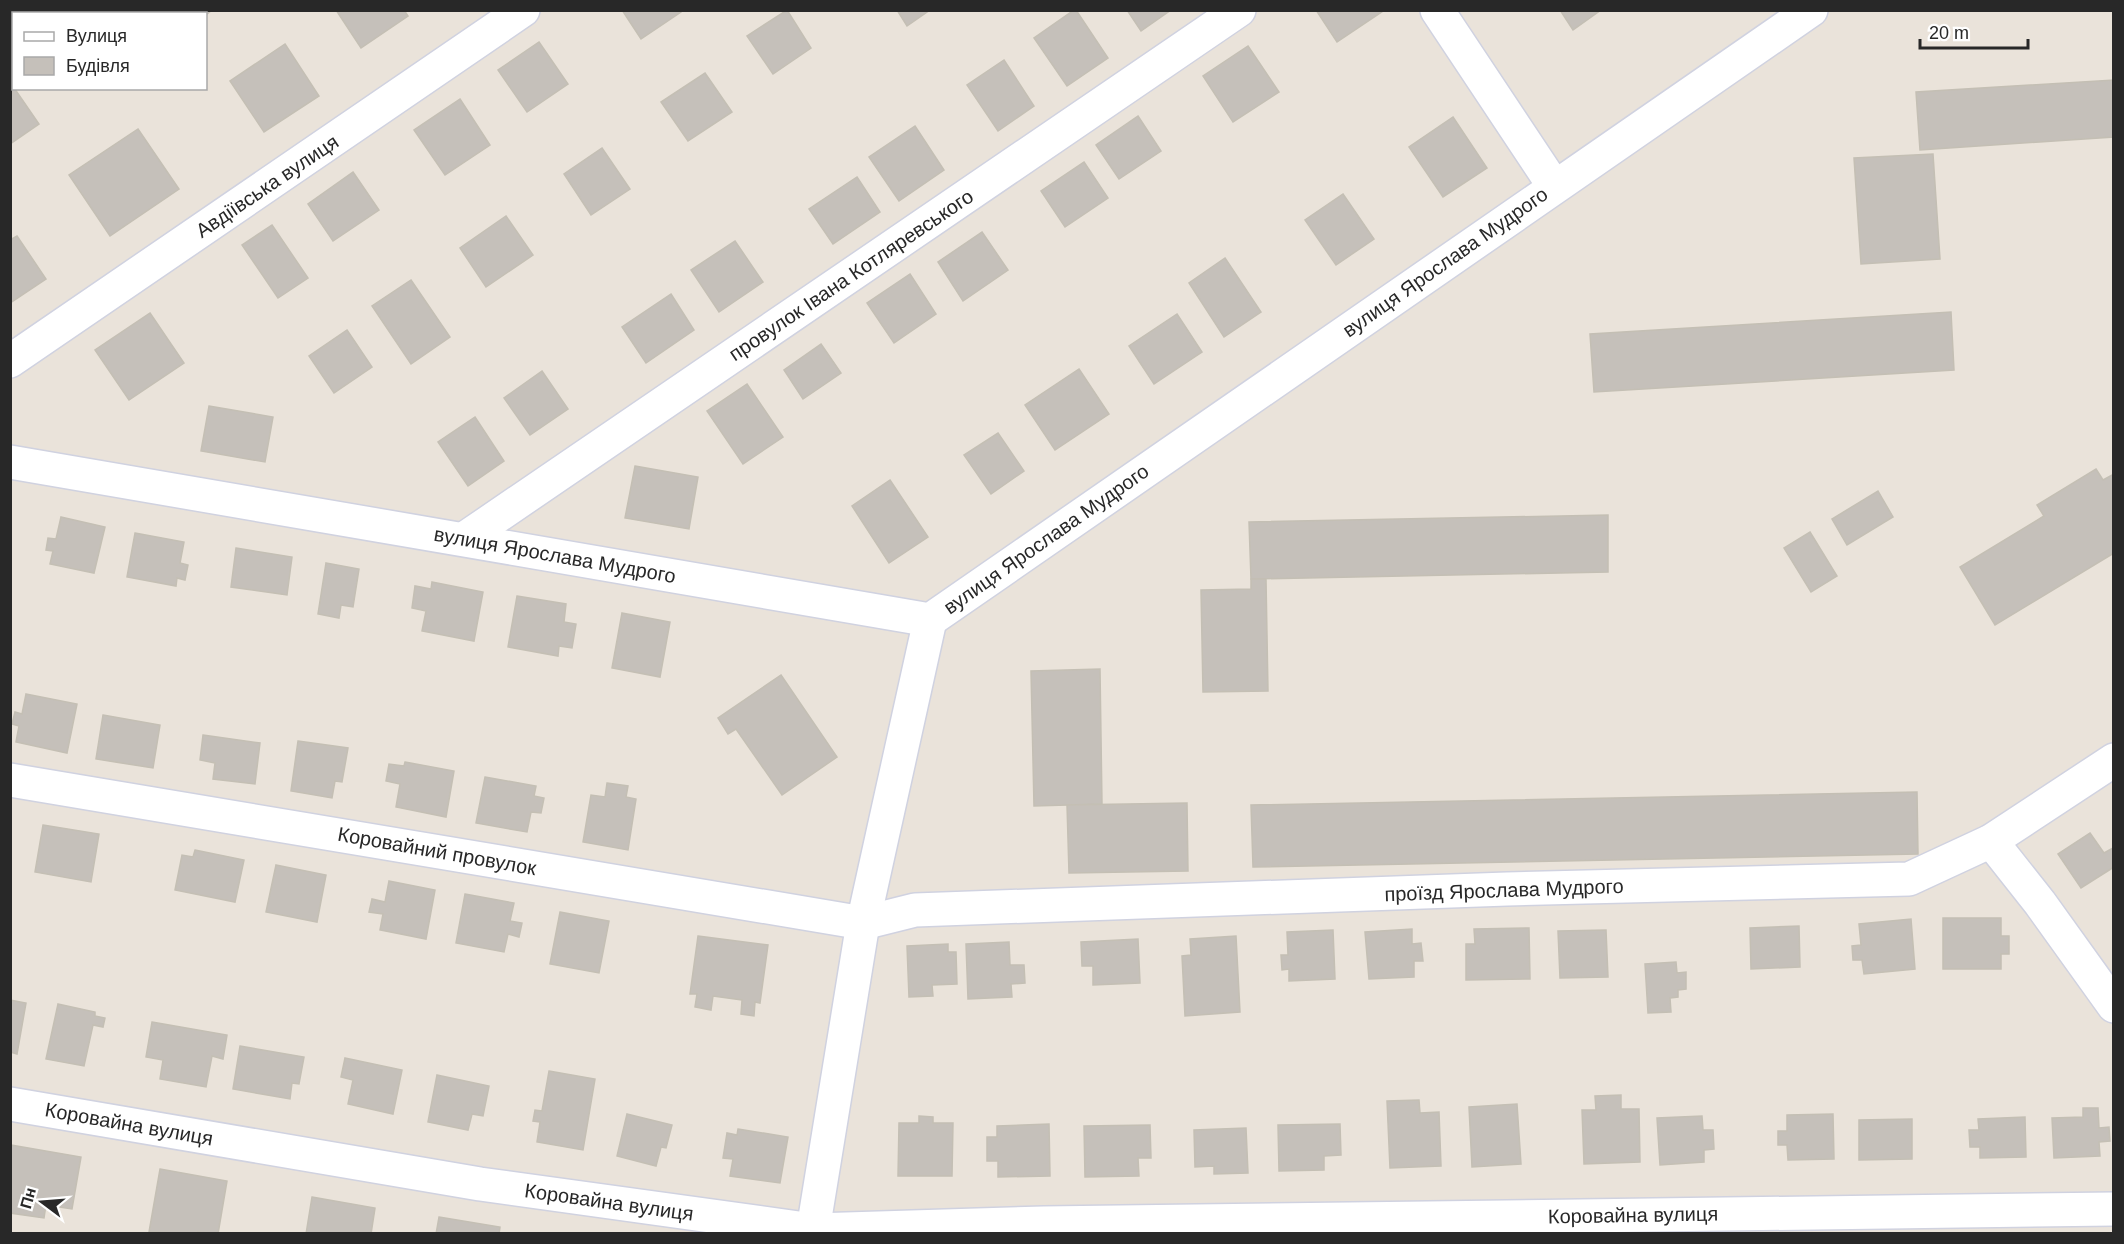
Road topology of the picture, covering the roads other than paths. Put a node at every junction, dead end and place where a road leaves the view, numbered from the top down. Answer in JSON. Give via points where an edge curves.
{"nodes":[{"id":1,"x":523,"y":10,"type":"edge"},
{"id":2,"x":1239,"y":10,"type":"edge"},
{"id":3,"x":1437,"y":10,"type":"edge"},
{"id":4,"x":1811,"y":10,"type":"edge"},
{"id":5,"x":1554,"y":186,"type":"junction"},
{"id":6,"x":10,"y":361,"type":"edge"},
{"id":7,"x":10,"y":462,"type":"edge"},
{"id":8,"x":464,"y":539,"type":"junction"},
{"id":9,"x":930,"y":620,"type":"junction"},
{"id":10,"x":2114,"y":760,"type":"edge"},
{"id":11,"x":10,"y":780,"type":"edge"},
{"id":12,"x":1991,"y":841,"type":"junction"},
{"id":13,"x":863,"y":923,"type":"junction"},
{"id":14,"x":2114,"y":1006,"type":"edge"},
{"id":15,"x":10,"y":1104,"type":"edge"},
{"id":16,"x":2114,"y":1209,"type":"edge"},
{"id":17,"x":813,"y":1230,"type":"junction"}],
"edges":[{"from":1,"to":6,"type":"street","name":"Авдіївська вулиця"},
{"from":2,"to":8,"type":"street","name":"провулок Івана Котляревського"},
{"from":3,"to":5,"type":"street"},
{"from":4,"to":5,"type":"street","name":"вулиця Ярослава Мудрого"},
{"from":5,"to":9,"type":"street","name":"вулиця Ярослава Мудрого"},
{"from":7,"to":8,"type":"street","name":"вулиця Ярослава Мудрого"},
{"from":8,"to":9,"type":"street","name":"вулиця Ярослава Мудрого"},
{"from":9,"to":13,"type":"street"},
{"from":10,"to":12,"type":"street","name":"проїзд Ярослава Мудрого"},
{"from":11,"to":13,"type":"street","name":"Коровайний провулок"},
{"from":12,"to":13,"type":"street","name":"проїзд Ярослава Мудрого","via":[[1909,879],[915,910]]},
{"from":12,"to":14,"type":"street"},
{"from":13,"to":17,"type":"street"},
{"from":15,"to":17,"type":"street","name":"Коровайна вулиця","via":[[480,1184]]},
{"from":16,"to":17,"type":"street","name":"Коровайна вулиця","via":[[1044,1223]]}]}
